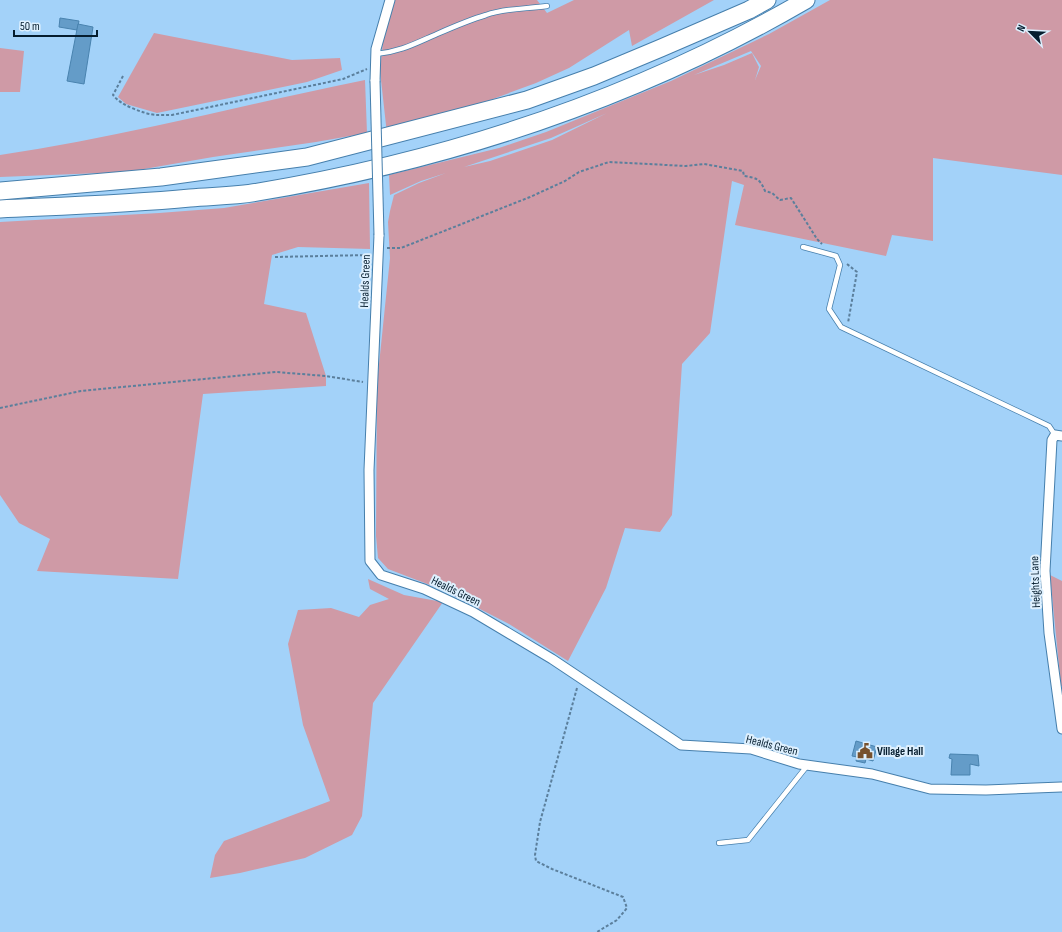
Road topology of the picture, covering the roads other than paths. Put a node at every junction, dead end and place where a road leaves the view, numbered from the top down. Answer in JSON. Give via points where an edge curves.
{"nodes":[{"id":1,"x":390,"y":0,"type":"edge"},
{"id":2,"x":767,"y":0,"type":"edge"},
{"id":3,"x":806,"y":0,"type":"edge"},
{"id":4,"x":547,"y":6,"type":"dead end"},
{"id":5,"x":376,"y":54,"type":"junction"},
{"id":6,"x":0,"y":191,"type":"edge"},
{"id":7,"x":0,"y":209,"type":"edge"},
{"id":8,"x":802,"y":246,"type":"dead end"},
{"id":9,"x":1058,"y":435,"type":"edge"},
{"id":10,"x":1062,"y":729,"type":"edge"},
{"id":11,"x":808,"y":765,"type":"junction"},
{"id":12,"x":1062,"y":787,"type":"edge"},
{"id":13,"x":719,"y":843,"type":"dead end"}],
"edges":[{"from":1,"to":5,"type":"street","name":"Healds Green"},
{"from":2,"to":6,"type":"highway","via":[[594,76],[527,100],[307,158],[161,177]]},
{"from":3,"to":7,"type":"highway","via":[[698,57],[633,86],[511,131],[432,155],[364,172],[256,193],[129,204]]},
{"from":4,"to":5,"type":"lane","via":[[488,14],[399,51]]},
{"from":5,"to":11,"type":"street","name":"Healds Green","bridge":true,"via":[[379,235],[369,470],[370,561],[381,575],[424,589],[473,612],[552,659],[681,745],[751,749]]},
{"from":8,"to":9,"type":"lane","via":[[836,256],[840,265],[828,309],[841,327],[1049,426]]},
{"from":9,"to":10,"type":"street","name":"Heights Lane","via":[[1052,440],[1045,571],[1049,633]]},
{"from":11,"to":12,"type":"street","name":"Healds Green","via":[[872,774],[930,789]]},
{"from":11,"to":13,"type":"lane","via":[[748,840]]}]}
